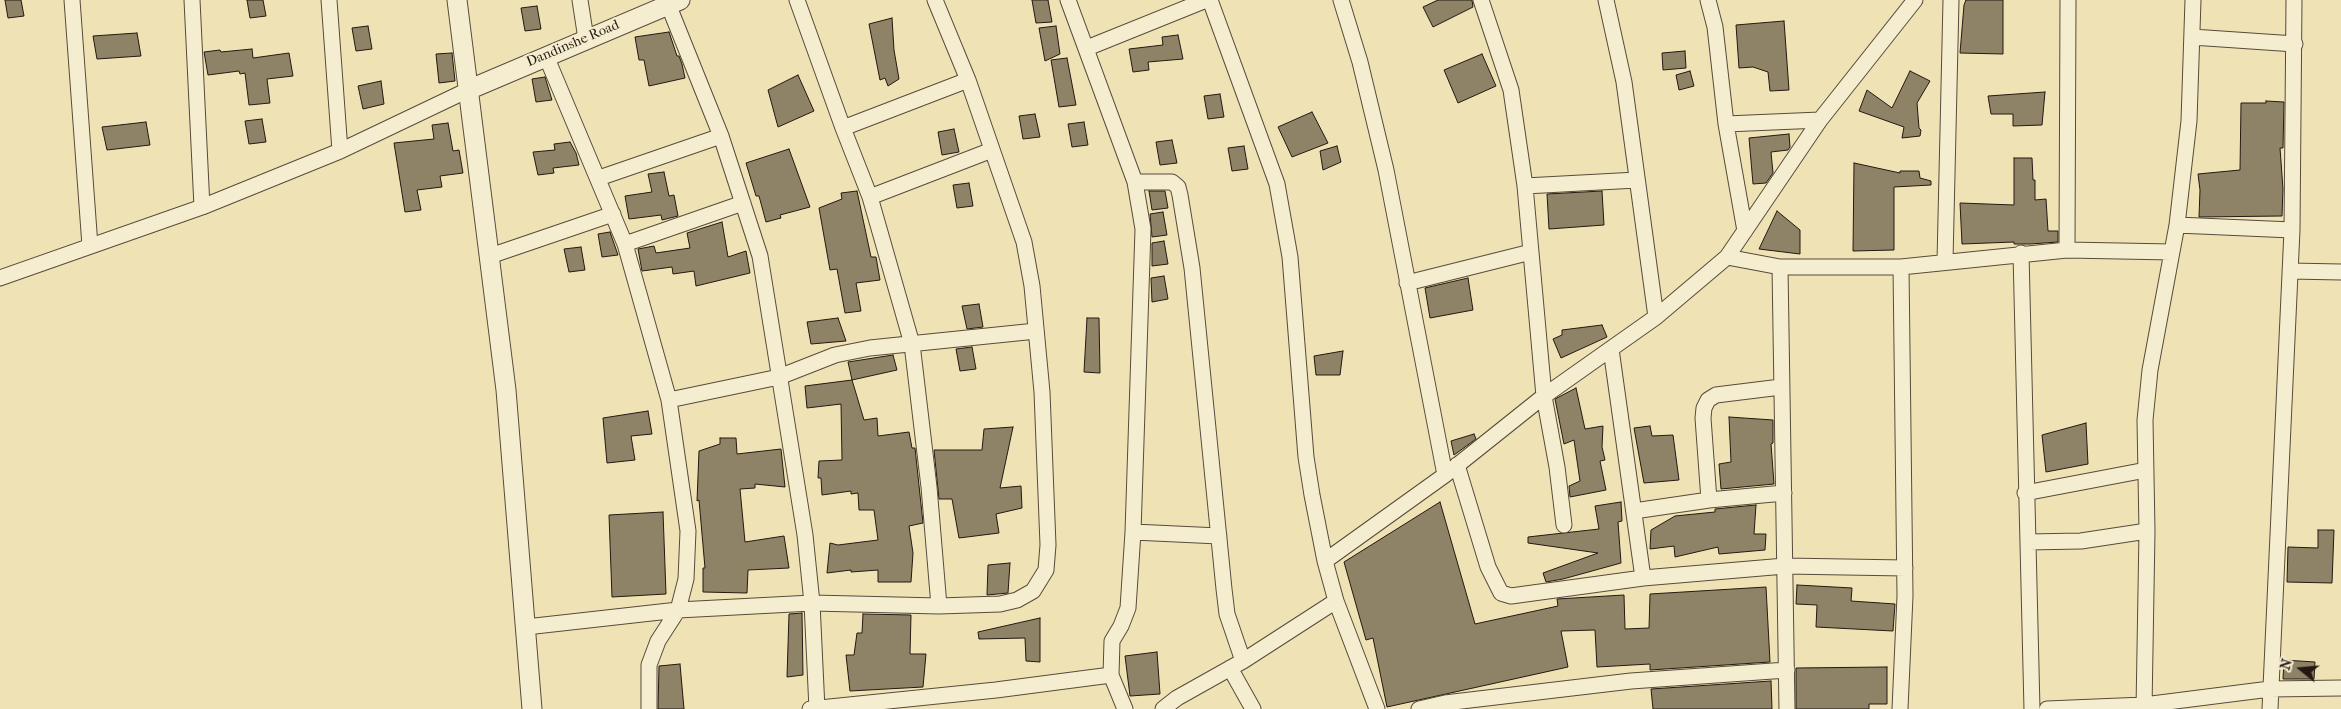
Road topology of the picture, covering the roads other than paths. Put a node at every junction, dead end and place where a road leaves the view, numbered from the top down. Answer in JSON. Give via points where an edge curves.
{"nodes":[{"id":1,"x":72,"y":0,"type":"edge"},
{"id":2,"x":192,"y":0,"type":"edge"},
{"id":3,"x":329,"y":0,"type":"edge"},
{"id":4,"x":457,"y":0,"type":"edge"},
{"id":5,"x":580,"y":0,"type":"edge"},
{"id":6,"x":797,"y":0,"type":"edge"},
{"id":7,"x":935,"y":0,"type":"edge"},
{"id":8,"x":1068,"y":0,"type":"edge"},
{"id":9,"x":1208,"y":0,"type":"edge"},
{"id":10,"x":1341,"y":0,"type":"edge"},
{"id":11,"x":1481,"y":0,"type":"edge"},
{"id":12,"x":1606,"y":0,"type":"edge"},
{"id":13,"x":1708,"y":0,"type":"edge"},
{"id":14,"x":1915,"y":0,"type":"edge"},
{"id":15,"x":1951,"y":0,"type":"edge"},
{"id":16,"x":2068,"y":0,"type":"edge"},
{"id":17,"x":2193,"y":0,"type":"edge"},
{"id":18,"x":2294,"y":0,"type":"edge"},
{"id":19,"x":674,"y":2,"type":"edge"},
{"id":20,"x":1902,"y":7,"type":"edge"},
{"id":21,"x":2192,"y":37,"type":"junction"},
{"id":22,"x":586,"y":39,"type":"junction"},
{"id":23,"x":2295,"y":44,"type":"junction"},
{"id":24,"x":1087,"y":48,"type":"junction"},
{"id":25,"x":546,"y":56,"type":"junction"},
{"id":26,"x":968,"y":80,"type":"junction"},
{"id":27,"x":468,"y":90,"type":"junction"},
{"id":28,"x":1820,"y":120,"type":"junction"},
{"id":29,"x":1726,"y":124,"type":"junction"},
{"id":30,"x":843,"y":128,"type":"junction"},
{"id":31,"x":721,"y":136,"type":"junction"},
{"id":32,"x":992,"y":150,"type":"junction"},
{"id":33,"x":340,"y":151,"type":"junction"},
{"id":34,"x":599,"y":178,"type":"junction"},
{"id":35,"x":1638,"y":180,"type":"junction"},
{"id":36,"x":1135,"y":182,"type":"junction"},
{"id":37,"x":1526,"y":186,"type":"junction"},
{"id":38,"x":870,"y":197,"type":"junction"},
{"id":39,"x":743,"y":203,"type":"junction"},
{"id":40,"x":202,"y":207,"type":"junction"},
{"id":41,"x":613,"y":214,"type":"junction"},
{"id":42,"x":2177,"y":225,"type":"junction"},
{"id":43,"x":1745,"y":230,"type":"junction"},
{"id":44,"x":2292,"y":230,"type":"junction"},
{"id":45,"x":625,"y":244,"type":"junction"},
{"id":46,"x":90,"y":246,"type":"junction"},
{"id":47,"x":2067,"y":250,"type":"junction"},
{"id":48,"x":1531,"y":252,"type":"junction"},
{"id":49,"x":2172,"y":252,"type":"junction"},
{"id":50,"x":2021,"y":253,"type":"junction"},
{"id":51,"x":490,"y":256,"type":"junction"},
{"id":52,"x":1727,"y":257,"type":"junction"},
{"id":53,"x":1945,"y":261,"type":"junction"},
{"id":54,"x":1780,"y":267,"type":"junction"},
{"id":55,"x":1901,"y":267,"type":"junction"},
{"id":56,"x":2290,"y":271,"type":"junction"},
{"id":57,"x":2341,"y":272,"type":"edge"},
{"id":58,"x":0,"y":278,"type":"edge"},
{"id":59,"x":1407,"y":283,"type":"junction"},
{"id":60,"x":1656,"y":317,"type":"junction"},
{"id":61,"x":1036,"y":331,"type":"junction"},
{"id":62,"x":912,"y":344,"type":"junction"},
{"id":63,"x":1612,"y":348,"type":"junction"},
{"id":64,"x":779,"y":377,"type":"junction"},
{"id":65,"x":1781,"y":387,"type":"junction"},
{"id":66,"x":1544,"y":396,"type":"junction"},
{"id":67,"x":669,"y":400,"type":"junction"},
{"id":68,"x":1451,"y":470,"type":"junction"},
{"id":69,"x":2146,"y":470,"type":"junction"},
{"id":70,"x":1784,"y":493,"type":"junction"},
{"id":71,"x":2025,"y":493,"type":"junction"},
{"id":72,"x":1710,"y":500,"type":"junction"},
{"id":73,"x":1634,"y":511,"type":"junction"},
{"id":74,"x":1564,"y":525,"type":"dead end"},
{"id":75,"x":2147,"y":531,"type":"junction"},
{"id":76,"x":1133,"y":532,"type":"junction"},
{"id":77,"x":1219,"y":536,"type":"junction"},
{"id":78,"x":2028,"y":542,"type":"junction"},
{"id":79,"x":1325,"y":561,"type":"junction"},
{"id":80,"x":1784,"y":566,"type":"junction"},
{"id":81,"x":1905,"y":568,"type":"junction"},
{"id":82,"x":1643,"y":578,"type":"junction"},
{"id":83,"x":1336,"y":601,"type":"junction"},
{"id":84,"x":812,"y":602,"type":"junction"},
{"id":85,"x":939,"y":606,"type":"junction"},
{"id":86,"x":678,"y":610,"type":"junction"},
{"id":87,"x":526,"y":627,"type":"junction"},
{"id":88,"x":1237,"y":664,"type":"junction"},
{"id":89,"x":1786,"y":670,"type":"junction"},
{"id":90,"x":1111,"y":675,"type":"junction"},
{"id":91,"x":2341,"y":688,"type":"edge"},
{"id":92,"x":2270,"y":689,"type":"junction"},
{"id":93,"x":878,"y":705,"type":"edge"},
{"id":94,"x":1374,"y":707,"type":"edge"},
{"id":95,"x":2144,"y":707,"type":"edge"},
{"id":96,"x":532,"y":709,"type":"edge"},
{"id":97,"x":649,"y":709,"type":"edge"},
{"id":98,"x":810,"y":709,"type":"edge"},
{"id":99,"x":817,"y":709,"type":"edge"},
{"id":100,"x":1125,"y":709,"type":"edge"},
{"id":101,"x":1163,"y":709,"type":"edge"},
{"id":102,"x":1253,"y":709,"type":"edge"},
{"id":103,"x":1419,"y":709,"type":"edge"},
{"id":104,"x":1787,"y":709,"type":"edge"},
{"id":105,"x":1900,"y":709,"type":"edge"},
{"id":106,"x":2032,"y":709,"type":"edge"},
{"id":107,"x":2047,"y":709,"type":"edge"},
{"id":108,"x":2270,"y":709,"type":"edge"}],
"edges":[{"from":1,"to":46,"type":"street"},
{"from":2,"to":40,"type":"street"},
{"from":3,"to":33,"type":"street"},
{"from":4,"to":27,"type":"street"},
{"from":5,"to":22,"type":"street"},
{"from":6,"to":30,"type":"street"},
{"from":7,"to":26,"type":"street"},
{"from":8,"to":24,"type":"street"},
{"from":9,"to":24,"type":"street"},
{"from":9,"to":79,"type":"street","via":[[1277,184],[1290,257],[1306,457]]},
{"from":10,"to":59,"type":"street","via":[[1360,62],[1386,170]]},
{"from":11,"to":37,"type":"street","via":[[1511,90]]},
{"from":12,"to":35,"type":"street","via":[[1624,82]]},
{"from":13,"to":29,"type":"street","via":[[1715,27]]},
{"from":14,"to":20,"type":"street"},
{"from":15,"to":53,"type":"street"},
{"from":16,"to":47,"type":"street"},
{"from":17,"to":21,"type":"street"},
{"from":18,"to":23,"type":"street"},
{"from":19,"to":22,"type":"street","name":"Dandinshe Road"},
{"from":19,"to":31,"type":"street"},
{"from":20,"to":28,"type":"street"},
{"from":21,"to":23,"type":"street"},
{"from":21,"to":42,"type":"street","via":[[2188,122]]},
{"from":22,"to":25,"type":"street","name":"Dandinshe Road"},
{"from":23,"to":44,"type":"street"},
{"from":24,"to":36,"type":"street"},
{"from":25,"to":27,"type":"street","name":"Dandinshe Road"},
{"from":25,"to":34,"type":"street"},
{"from":26,"to":30,"type":"street"},
{"from":26,"to":32,"type":"street"},
{"from":27,"to":33,"type":"street"},
{"from":27,"to":51,"type":"street"},
{"from":28,"to":29,"type":"street"},
{"from":28,"to":43,"type":"street"},
{"from":29,"to":43,"type":"street"},
{"from":30,"to":38,"type":"street"},
{"from":31,"to":34,"type":"street"},
{"from":31,"to":39,"type":"street"},
{"from":32,"to":38,"type":"street"},
{"from":32,"to":61,"type":"street","via":[[1024,242]]},
{"from":33,"to":40,"type":"street"},
{"from":34,"to":41,"type":"street"},
{"from":35,"to":37,"type":"street"},
{"from":35,"to":60,"type":"street"},
{"from":36,"to":76,"type":"street","via":[[1142,230]]},
{"from":36,"to":77,"type":"street","via":[[1172,182],[1180,194],[1192,268]]},
{"from":37,"to":48,"type":"street"},
{"from":38,"to":62,"type":"street"},
{"from":39,"to":45,"type":"street"},
{"from":39,"to":64,"type":"street","via":[[760,256]]},
{"from":40,"to":46,"type":"street"},
{"from":41,"to":45,"type":"street"},
{"from":41,"to":51,"type":"street"},
{"from":42,"to":44,"type":"street"},
{"from":42,"to":49,"type":"street"},
{"from":43,"to":52,"type":"street"},
{"from":44,"to":56,"type":"street"},
{"from":45,"to":67,"type":"street"},
{"from":46,"to":58,"type":"street"},
{"from":47,"to":49,"type":"street"},
{"from":47,"to":50,"type":"street"},
{"from":48,"to":59,"type":"street"},
{"from":48,"to":66,"type":"street"},
{"from":49,"to":69,"type":"street","via":[[2150,370],[2145,420]]},
{"from":50,"to":53,"type":"street"},
{"from":50,"to":71,"type":"street"},
{"from":51,"to":87,"type":"street","via":[[506,390]]},
{"from":52,"to":54,"type":"street"},
{"from":52,"to":60,"type":"street"},
{"from":53,"to":55,"type":"street"},
{"from":54,"to":55,"type":"street"},
{"from":54,"to":65,"type":"street"},
{"from":55,"to":81,"type":"street"},
{"from":56,"to":57,"type":"street"},
{"from":56,"to":92,"type":"street"},
{"from":59,"to":68,"type":"street"},
{"from":60,"to":63,"type":"street"},
{"from":61,"to":62,"type":"street"},
{"from":61,"to":85,"type":"street","via":[[1047,497],[1046,570],[1034,592],[1017,600],[1000,604]]},
{"from":62,"to":64,"type":"street","via":[[870,348],[835,356]]},
{"from":62,"to":85,"type":"street"},
{"from":63,"to":66,"type":"street"},
{"from":63,"to":73,"type":"street"},
{"from":64,"to":67,"type":"street"},
{"from":64,"to":84,"type":"street"},
{"from":65,"to":70,"type":"street"},
{"from":65,"to":72,"type":"street","via":[[1716,395],[1708,400],[1703,418]]},
{"from":66,"to":68,"type":"street"},
{"from":66,"to":74,"type":"street"},
{"from":67,"to":86,"type":"street","via":[[688,531],[686,579]]},
{"from":68,"to":79,"type":"street"},
{"from":68,"to":82,"type":"street","via":[[1488,568],[1501,592],[1511,596]]},
{"from":69,"to":71,"type":"street"},
{"from":69,"to":75,"type":"street"},
{"from":70,"to":72,"type":"street"},
{"from":70,"to":80,"type":"street"},
{"from":71,"to":78,"type":"street"},
{"from":72,"to":73,"type":"street"},
{"from":73,"to":82,"type":"street"},
{"from":75,"to":78,"type":"street","via":[[2081,541]]},
{"from":75,"to":95,"type":"street"},
{"from":76,"to":77,"type":"street"},
{"from":76,"to":90,"type":"street","via":[[1128,608],[1112,641]]},
{"from":77,"to":88,"type":"street","via":[[1227,614]]},
{"from":78,"to":106,"type":"street"},
{"from":79,"to":83,"type":"street"},
{"from":80,"to":81,"type":"street"},
{"from":80,"to":82,"type":"street"},
{"from":80,"to":89,"type":"street"},
{"from":81,"to":105,"type":"street"},
{"from":83,"to":88,"type":"street"},
{"from":83,"to":94,"type":"street"},
{"from":84,"to":85,"type":"street"},
{"from":84,"to":86,"type":"street"},
{"from":84,"to":99,"type":"street"},
{"from":86,"to":87,"type":"street"},
{"from":86,"to":97,"type":"street","via":[[658,641],[649,665]]},
{"from":87,"to":96,"type":"street"},
{"from":88,"to":101,"type":"street"},
{"from":88,"to":102,"type":"street"},
{"from":89,"to":103,"type":"street","via":[[1631,680]]},
{"from":89,"to":104,"type":"street"},
{"from":90,"to":93,"type":"street"},
{"from":90,"to":100,"type":"street"},
{"from":91,"to":92,"type":"street"},
{"from":92,"to":95,"type":"street"},
{"from":92,"to":108,"type":"street"},
{"from":93,"to":99,"type":"street"},
{"from":95,"to":107,"type":"street"},
{"from":98,"to":99,"type":"street"}]}
